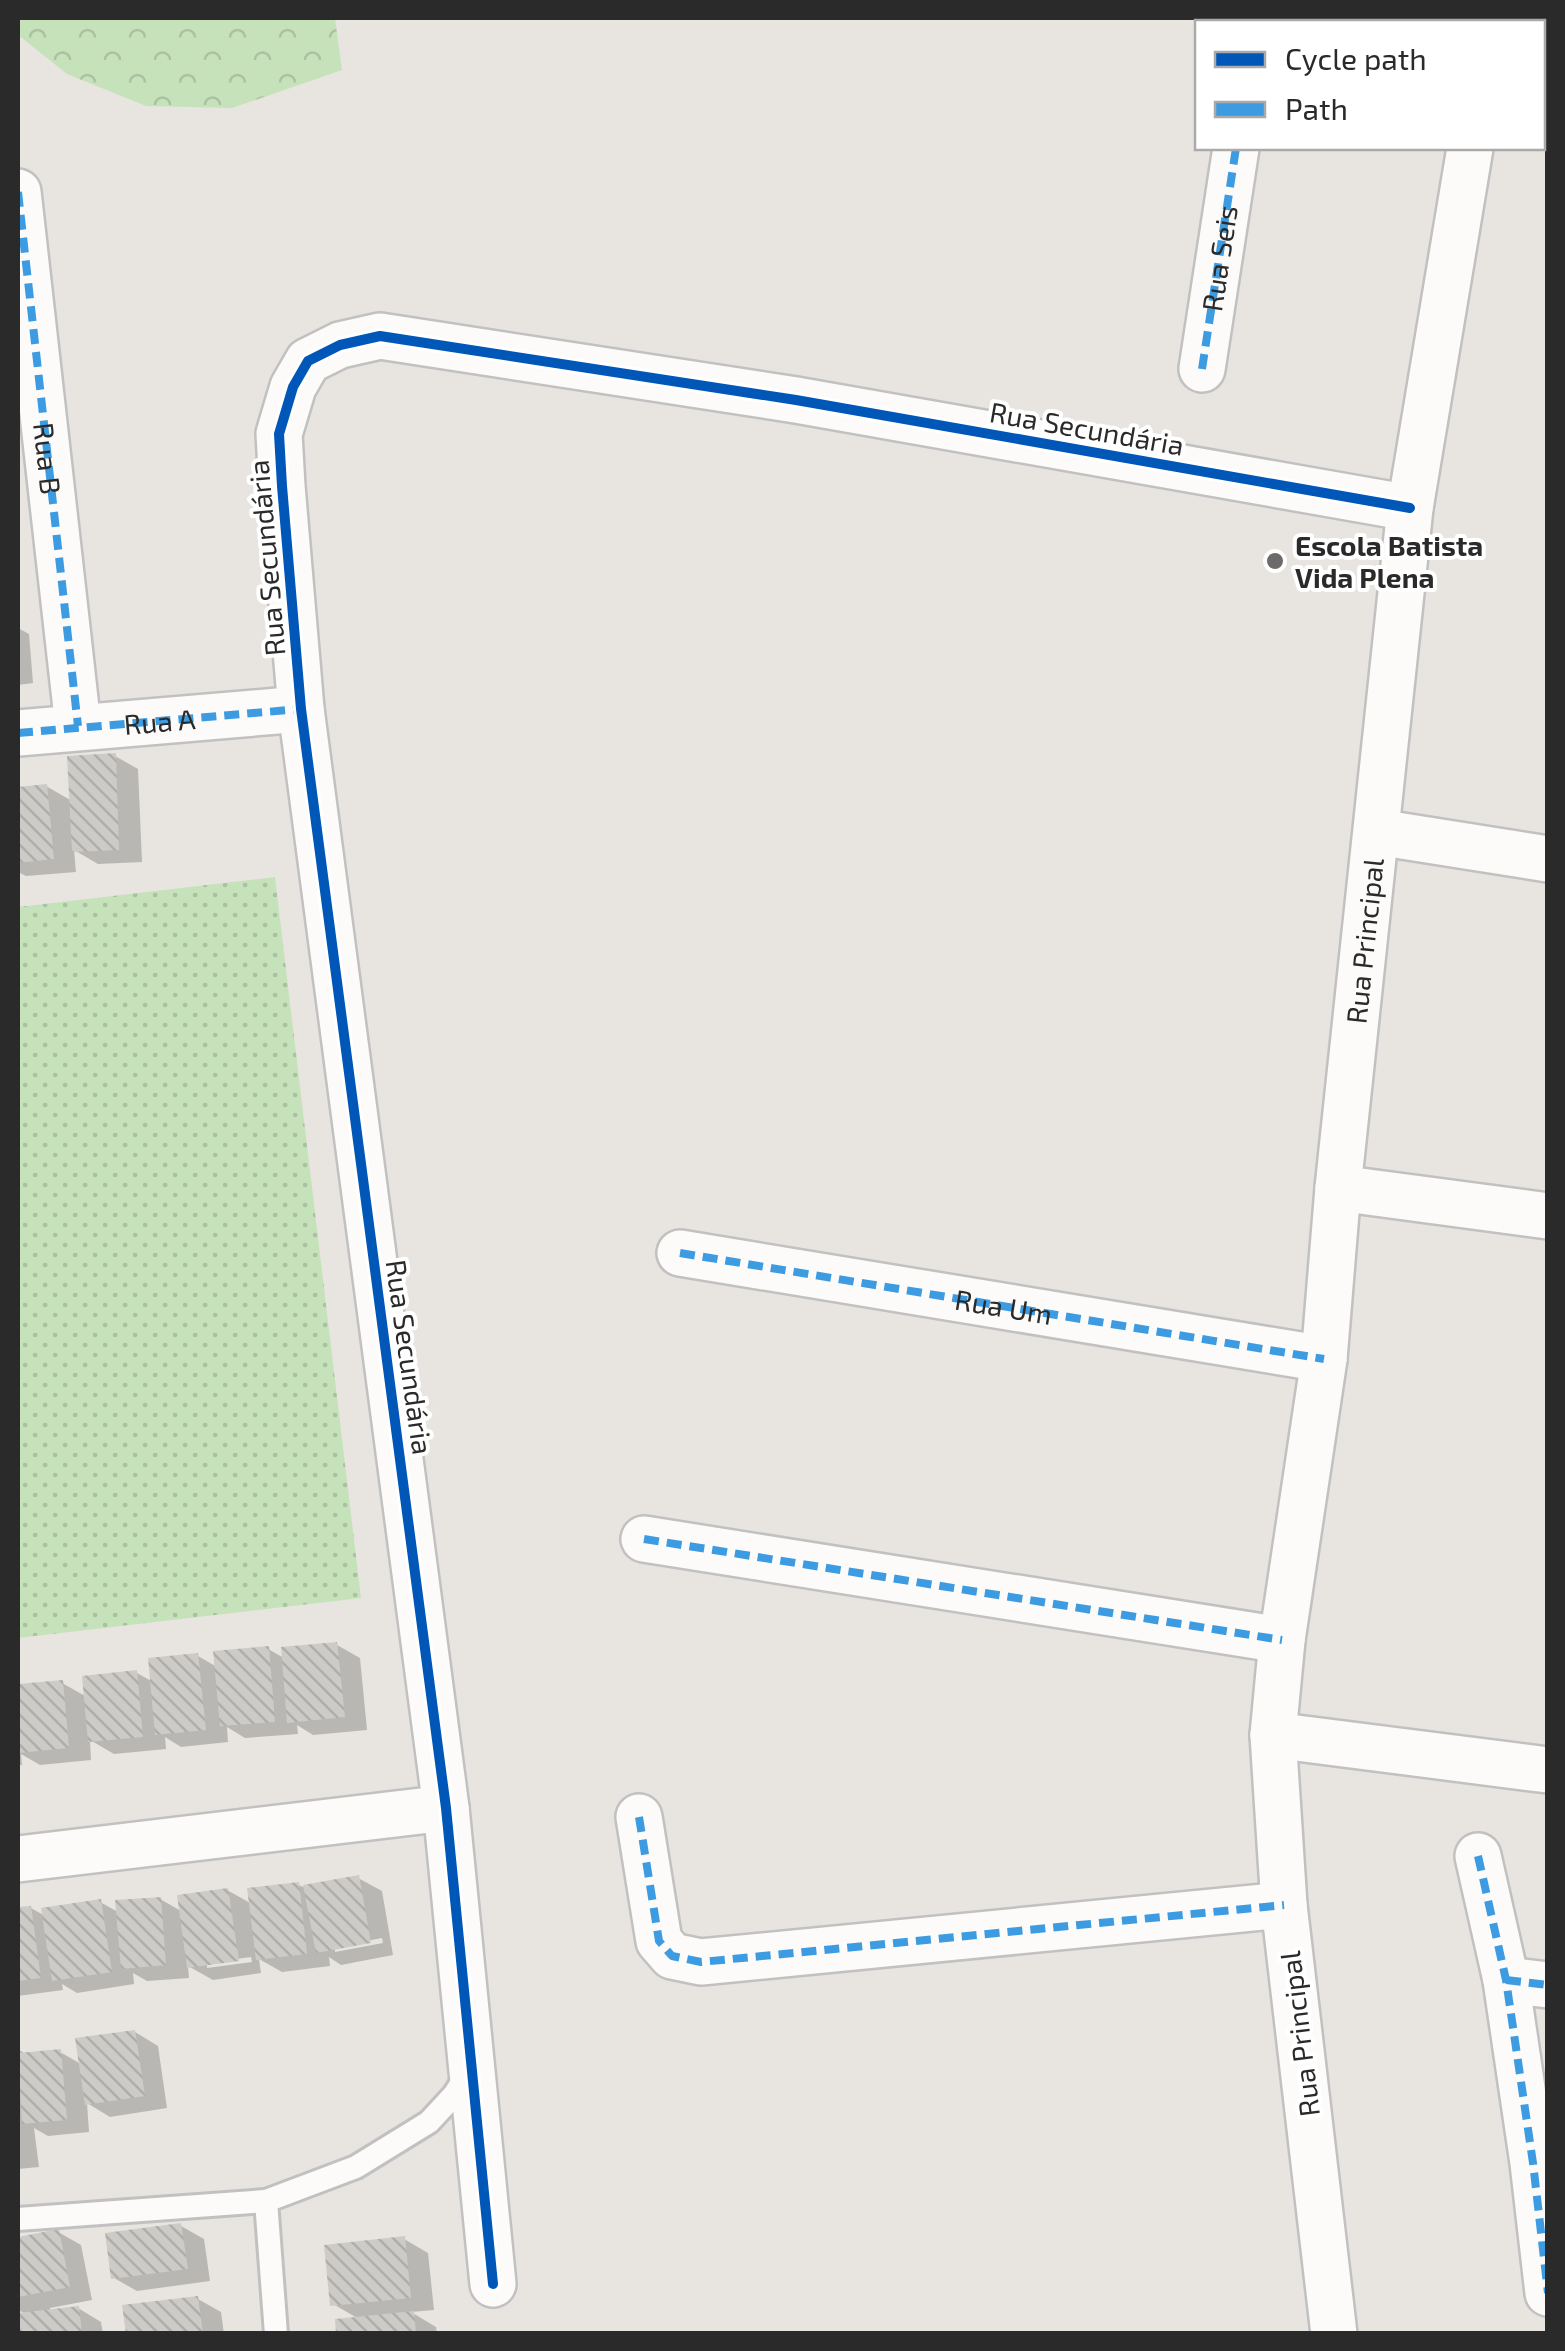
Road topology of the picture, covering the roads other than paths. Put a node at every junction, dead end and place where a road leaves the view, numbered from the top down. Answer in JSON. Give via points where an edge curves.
{"nodes":[{"id":1,"x":1236,"y":150,"type":"edge"},
{"id":2,"x":1470,"y":150,"type":"edge"},
{"id":3,"x":18,"y":192,"type":"edge"},
{"id":4,"x":1202,"y":369,"type":"dead end"},
{"id":5,"x":1410,"y":508,"type":"junction"},
{"id":6,"x":302,"y":709,"type":"junction"},
{"id":7,"x":78,"y":726,"type":"junction"},
{"id":8,"x":18,"y":733,"type":"edge"},
{"id":9,"x":1377,"y":832,"type":"junction"},
{"id":10,"x":1548,"y":859,"type":"edge"},
{"id":11,"x":1338,"y":1188,"type":"junction"},
{"id":12,"x":1548,"y":1216,"type":"edge"},
{"id":13,"x":680,"y":1253,"type":"dead end"},
{"id":14,"x":1324,"y":1359,"type":"junction"},
{"id":15,"x":644,"y":1539,"type":"dead end"},
{"id":16,"x":1282,"y":1640,"type":"junction"},
{"id":17,"x":1273,"y":1734,"type":"junction"},
{"id":18,"x":1548,"y":1770,"type":"edge"},
{"id":19,"x":446,"y":1808,"type":"junction"},
{"id":20,"x":639,"y":1817,"type":"dead end"},
{"id":21,"x":1478,"y":1856,"type":"dead end"},
{"id":22,"x":18,"y":1859,"type":"edge"},
{"id":23,"x":1284,"y":1905,"type":"junction"},
{"id":24,"x":1527,"y":1982,"type":"edge"},
{"id":25,"x":473,"y":2065,"type":"junction"},
{"id":26,"x":1540,"y":2168,"type":"edge"},
{"id":27,"x":266,"y":2201,"type":"junction"},
{"id":28,"x":18,"y":2219,"type":"edge"},
{"id":29,"x":493,"y":2284,"type":"dead end"},
{"id":30,"x":1548,"y":2294,"type":"edge"},
{"id":31,"x":276,"y":2334,"type":"edge"},
{"id":32,"x":1334,"y":2334,"type":"edge"}],
"edges":[{"from":1,"to":4,"type":"street","name":"Rua Seis"},
{"from":2,"to":5,"type":"street","name":"Rua Principal"},
{"from":3,"to":7,"type":"street","name":"Rua B"},
{"from":5,"to":6,"type":"street","name":"Rua Secundária","via":[[796,400],[380,336],[308,361],[279,434]]},
{"from":5,"to":9,"type":"street","name":"Rua Principal"},
{"from":6,"to":7,"type":"street","name":"Rua A"},
{"from":6,"to":19,"type":"street","name":"Rua Secundária"},
{"from":7,"to":8,"type":"street","name":"Rua A"},
{"from":9,"to":10,"type":"street"},
{"from":9,"to":11,"type":"street","name":"Rua Principal"},
{"from":11,"to":12,"type":"street"},
{"from":11,"to":14,"type":"street","name":"Rua Principal"},
{"from":13,"to":14,"type":"street","name":"Rua Um"},
{"from":14,"to":16,"type":"street","name":"Rua Principal"},
{"from":15,"to":16,"type":"street"},
{"from":16,"to":17,"type":"street","name":"Rua Principal"},
{"from":17,"to":18,"type":"street"},
{"from":17,"to":23,"type":"street","name":"Rua Principal"},
{"from":19,"to":22,"type":"street"},
{"from":19,"to":25,"type":"street","name":"Rua Secundária"},
{"from":20,"to":23,"type":"street","via":[[659,1941],[672,1956],[701,1962]]},
{"from":21,"to":24,"type":"street"},
{"from":23,"to":32,"type":"street","name":"Rua Principal"},
{"from":24,"to":26,"type":"street"},
{"from":25,"to":27,"type":"lane","via":[[429,2122],[356,2167]]},
{"from":25,"to":29,"type":"street","name":"Rua Secundária"},
{"from":26,"to":30,"type":"street"},
{"from":27,"to":28,"type":"lane"},
{"from":27,"to":31,"type":"lane"}]}
